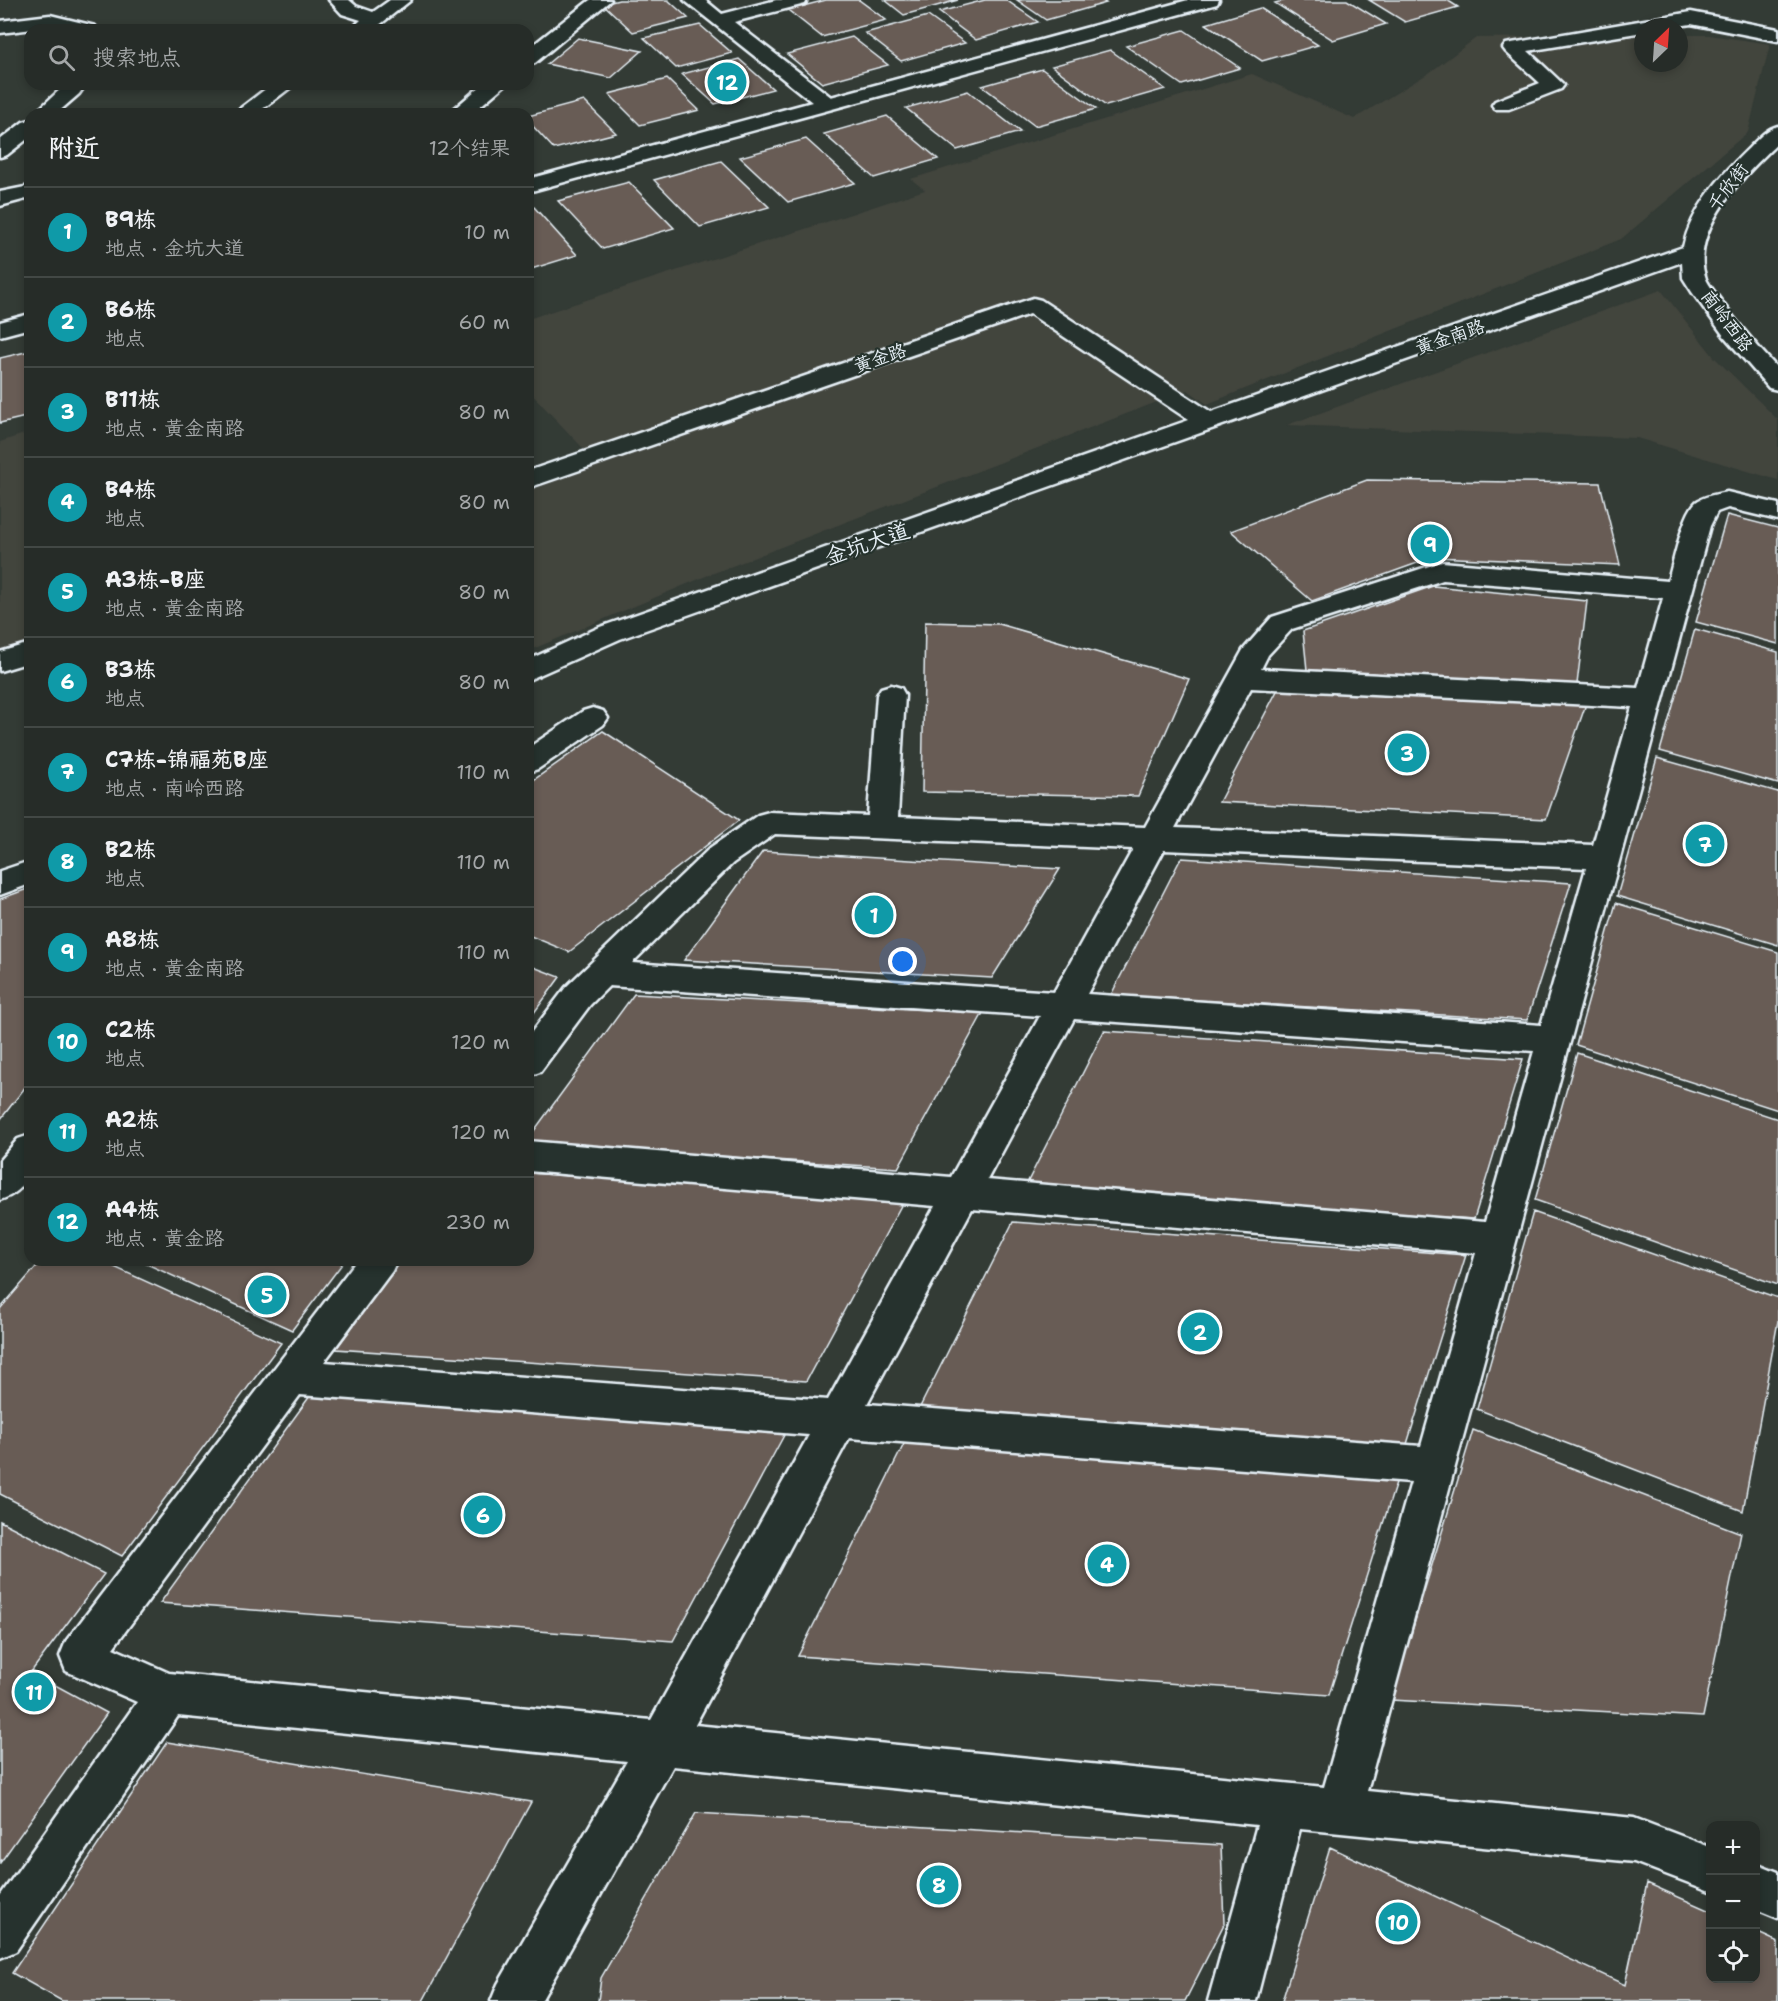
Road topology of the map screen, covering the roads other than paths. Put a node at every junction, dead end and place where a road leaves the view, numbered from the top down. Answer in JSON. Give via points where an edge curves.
{"nodes":[{"id":1,"x":338,"y":0,"type":"edge"},
{"id":2,"x":402,"y":0,"type":"edge"},
{"id":3,"x":602,"y":0,"type":"edge"},
{"id":4,"x":693,"y":0,"type":"edge"},
{"id":5,"x":798,"y":0,"type":"edge"},
{"id":6,"x":1210,"y":0,"type":"edge"},
{"id":7,"x":720,"y":20,"type":"junction"},
{"id":8,"x":24,"y":24,"type":"edge"},
{"id":9,"x":25,"y":24,"type":"edge"},
{"id":10,"x":63,"y":24,"type":"edge"},
{"id":11,"x":368,"y":24,"type":"edge"},
{"id":12,"x":0,"y":27,"type":"edge"},
{"id":13,"x":1778,"y":35,"type":"edge"},
{"id":14,"x":534,"y":54,"type":"edge"},
{"id":15,"x":72,"y":90,"type":"edge"},
{"id":16,"x":277,"y":90,"type":"edge"},
{"id":17,"x":488,"y":90,"type":"edge"},
{"id":18,"x":827,"y":104,"type":"junction"},
{"id":19,"x":1502,"y":105,"type":"dead end"},
{"id":20,"x":51,"y":108,"type":"edge"},
{"id":21,"x":251,"y":108,"type":"edge"},
{"id":22,"x":466,"y":108,"type":"edge"},
{"id":23,"x":24,"y":131,"type":"edge"},
{"id":24,"x":1778,"y":132,"type":"edge"},
{"id":25,"x":0,"y":151,"type":"edge"},
{"id":26,"x":534,"y":184,"type":"edge"},
{"id":27,"x":24,"y":193,"type":"edge"},
{"id":28,"x":0,"y":199,"type":"edge"},
{"id":29,"x":1692,"y":251,"type":"junction"},
{"id":30,"x":24,"y":323,"type":"edge"},
{"id":31,"x":0,"y":329,"type":"edge"},
{"id":32,"x":1778,"y":383,"type":"edge"},
{"id":33,"x":1209,"y":422,"type":"junction"},
{"id":34,"x":534,"y":478,"type":"edge"},
{"id":35,"x":1778,"y":512,"type":"edge"},
{"id":36,"x":1679,"y":591,"type":"junction"},
{"id":37,"x":24,"y":654,"type":"edge"},
{"id":38,"x":0,"y":662,"type":"edge"},
{"id":39,"x":534,"y":667,"type":"edge"},
{"id":40,"x":1242,"y":678,"type":"junction"},
{"id":41,"x":891,"y":695,"type":"dead end"},
{"id":42,"x":1648,"y":698,"type":"junction"},
{"id":43,"x":593,"y":718,"type":"dead end"},
{"id":44,"x":534,"y":758,"type":"edge"},
{"id":45,"x":882,"y":827,"type":"junction"},
{"id":46,"x":1155,"y":838,"type":"junction"},
{"id":47,"x":1604,"y":857,"type":"junction"},
{"id":48,"x":24,"y":874,"type":"edge"},
{"id":49,"x":0,"y":883,"type":"edge"},
{"id":50,"x":601,"y":973,"type":"junction"},
{"id":51,"x":1063,"y":1006,"type":"junction"},
{"id":52,"x":1554,"y":1039,"type":"junction"},
{"id":53,"x":534,"y":1054,"type":"edge"},
{"id":54,"x":24,"y":1156,"type":"edge"},
{"id":55,"x":534,"y":1157,"type":"edge"},
{"id":56,"x":0,"y":1185,"type":"edge"},
{"id":57,"x":961,"y":1193,"type":"junction"},
{"id":58,"x":1498,"y":1239,"type":"junction"},
{"id":59,"x":375,"y":1266,"type":"edge"},
{"id":60,"x":291,"y":1377,"type":"junction"},
{"id":61,"x":838,"y":1418,"type":"junction"},
{"id":62,"x":1435,"y":1465,"type":"junction"},
{"id":63,"x":168,"y":1694,"type":"junction"},
{"id":64,"x":662,"y":1743,"type":"junction"},
{"id":65,"x":1284,"y":1805,"type":"junction"},
{"id":66,"x":1339,"y":1811,"type":"junction"},
{"id":67,"x":1706,"y":1867,"type":"edge"},
{"id":68,"x":1760,"y":1888,"type":"edge"},
{"id":69,"x":1778,"y":1895,"type":"edge"},
{"id":70,"x":0,"y":1935,"type":"edge"},
{"id":71,"x":515,"y":2001,"type":"edge"},
{"id":72,"x":1232,"y":2001,"type":"edge"}],
"edges":[{"from":1,"to":11,"type":"street"},
{"from":2,"to":11,"type":"street"},
{"from":3,"to":14,"type":"street"},
{"from":4,"to":7,"type":"street"},
{"from":5,"to":7,"type":"street"},
{"from":6,"to":18,"type":"street"},
{"from":7,"to":18,"type":"street"},
{"from":8,"to":12,"type":"street"},
{"from":9,"to":10,"type":"street","via":[[50,21]]},
{"from":13,"to":19,"type":"street","via":[[1691,18],[1513,48],[1554,85]]},
{"from":15,"to":20,"type":"street"},
{"from":16,"to":21,"type":"street"},
{"from":17,"to":22,"type":"street"},
{"from":18,"to":26,"type":"street"},
{"from":23,"to":25,"type":"street"},
{"from":24,"to":29,"type":"street","name":"千欣街","via":[[1738,169],[1699,226]]},
{"from":27,"to":28,"type":"street"},
{"from":29,"to":32,"type":"street","name":"南岭西路","via":[[1694,278],[1734,335]]},
{"from":29,"to":33,"type":"street","name":"黄金南路"},
{"from":30,"to":31,"type":"street"},
{"from":33,"to":34,"type":"street","name":"黄金路","via":[[1032,305]]},
{"from":33,"to":39,"type":"street","name":"金坑大道","via":[[610,633]]},
{"from":35,"to":36,"type":"street","via":[[1727,500],[1706,507],[1697,525]]},
{"from":36,"to":40,"type":"street","via":[[1442,571],[1282,623],[1257,650]]},
{"from":36,"to":42,"type":"street"},
{"from":37,"to":38,"type":"street"},
{"from":40,"to":42,"type":"street"},
{"from":40,"to":46,"type":"street"},
{"from":41,"to":45,"type":"street"},
{"from":42,"to":47,"type":"street"},
{"from":43,"to":44,"type":"street"},
{"from":45,"to":46,"type":"street"},
{"from":45,"to":50,"type":"street","via":[[769,823],[722,855]]},
{"from":46,"to":47,"type":"street"},
{"from":46,"to":51,"type":"street"},
{"from":47,"to":52,"type":"street"},
{"from":48,"to":49,"type":"street"},
{"from":50,"to":51,"type":"street"},
{"from":50,"to":53,"type":"street","via":[[578,996]]},
{"from":51,"to":52,"type":"street"},
{"from":51,"to":57,"type":"street"},
{"from":52,"to":58,"type":"street"},
{"from":54,"to":56,"type":"street"},
{"from":55,"to":57,"type":"street"},
{"from":57,"to":58,"type":"street"},
{"from":57,"to":61,"type":"street"},
{"from":58,"to":62,"type":"street"},
{"from":59,"to":60,"type":"street"},
{"from":60,"to":61,"type":"street"},
{"from":60,"to":63,"type":"street","via":[[81,1656]]},
{"from":61,"to":62,"type":"street"},
{"from":61,"to":64,"type":"street"},
{"from":62,"to":66,"type":"street"},
{"from":63,"to":64,"type":"street"},
{"from":63,"to":70,"type":"street"},
{"from":64,"to":65,"type":"street"},
{"from":64,"to":71,"type":"street"},
{"from":65,"to":66,"type":"street"},
{"from":65,"to":72,"type":"street"},
{"from":66,"to":67,"type":"street","via":[[1634,1840]]},
{"from":68,"to":69,"type":"street"}]}
